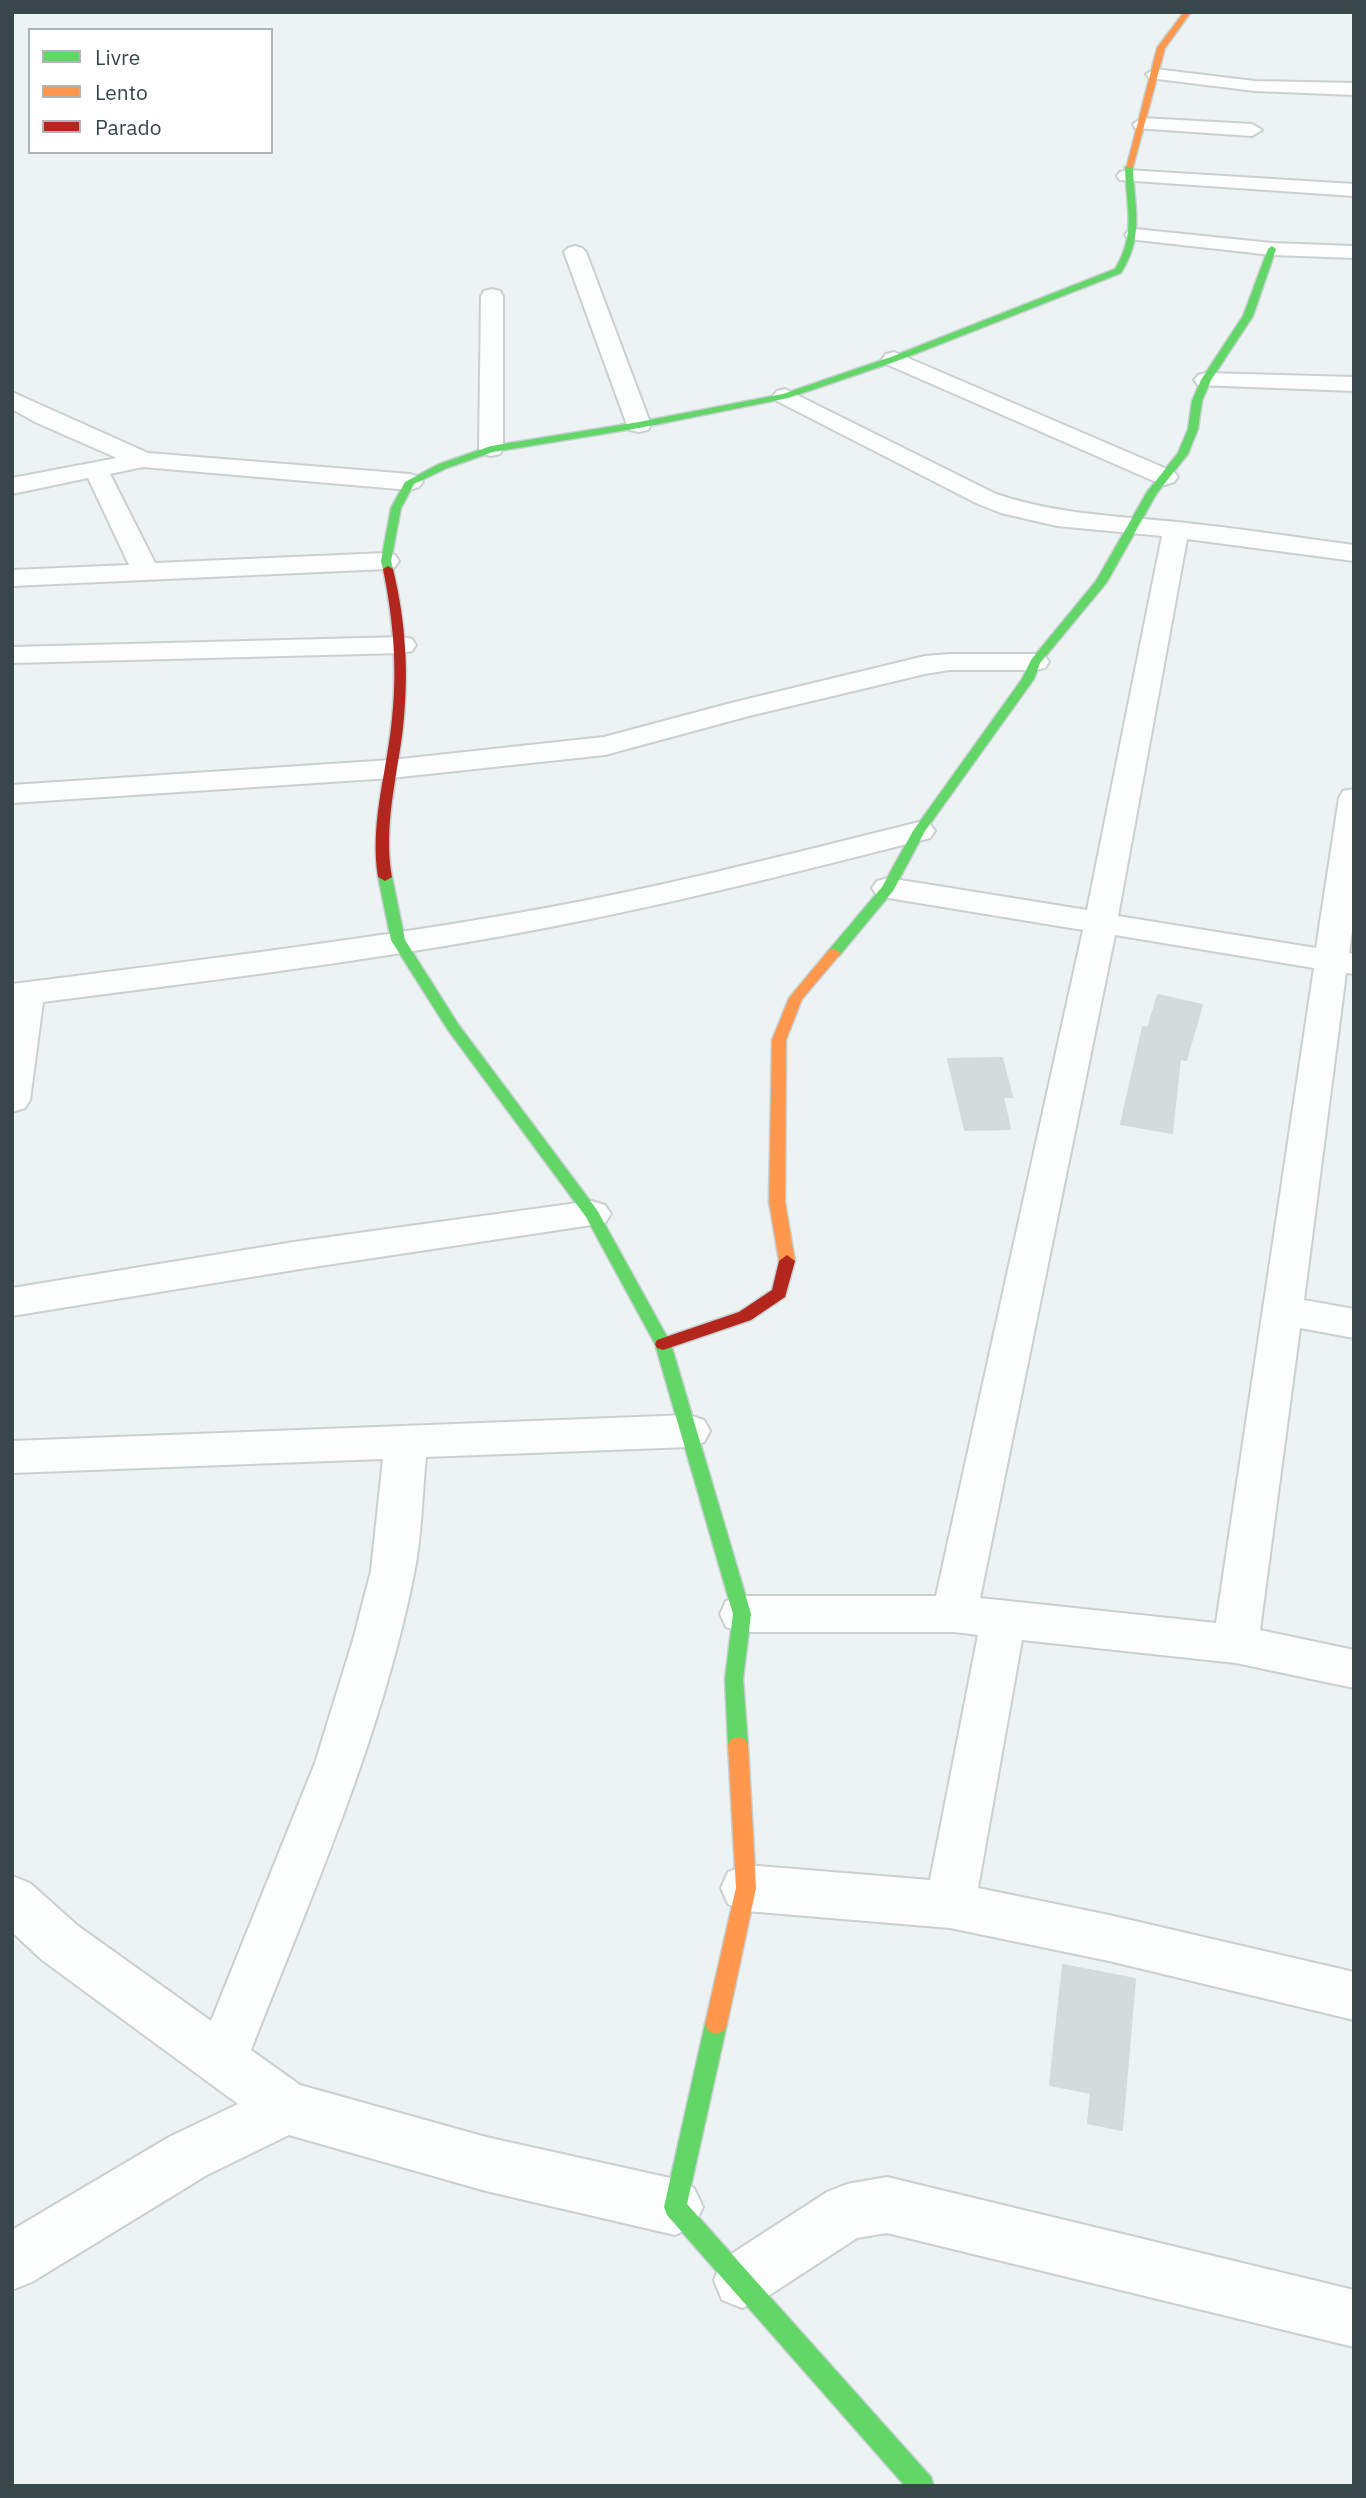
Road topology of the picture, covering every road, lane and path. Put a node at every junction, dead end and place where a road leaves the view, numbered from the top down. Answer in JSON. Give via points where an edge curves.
{"nodes":[{"id":1,"x":1188,"y":12,"type":"edge"},
{"id":2,"x":1156,"y":74,"type":"junction"},
{"id":3,"x":1255,"y":86,"type":"junction"},
{"id":4,"x":1354,"y":89,"type":"edge"},
{"id":5,"x":1142,"y":124,"type":"junction"},
{"id":6,"x":1270,"y":164,"type":"dead end"},
{"id":7,"x":1127,"y":176,"type":"junction"},
{"id":8,"x":1280,"y":185,"type":"junction"},
{"id":9,"x":1354,"y":190,"type":"edge"},
{"id":10,"x":1135,"y":235,"type":"junction"},
{"id":11,"x":1272,"y":249,"type":"junction"},
{"id":12,"x":575,"y":252,"type":"dead end"},
{"id":13,"x":1354,"y":252,"type":"edge"},
{"id":14,"x":492,"y":296,"type":"dead end"},
{"id":15,"x":894,"y":359,"type":"junction"},
{"id":16,"x":1206,"y":380,"type":"junction"},
{"id":17,"x":1354,"y":384,"type":"edge"},
{"id":18,"x":785,"y":396,"type":"junction"},
{"id":19,"x":12,"y":399,"type":"edge"},
{"id":20,"x":639,"y":425,"type":"junction"},
{"id":21,"x":491,"y":449,"type":"junction"},
{"id":22,"x":143,"y":460,"type":"junction"},
{"id":23,"x":96,"y":470,"type":"junction"},
{"id":24,"x":1164,"y":477,"type":"junction"},
{"id":25,"x":410,"y":482,"type":"junction"},
{"id":26,"x":12,"y":486,"type":"edge"},
{"id":27,"x":1134,"y":526,"type":"junction"},
{"id":28,"x":1176,"y":530,"type":"junction"},
{"id":29,"x":1354,"y":553,"type":"edge"},
{"id":30,"x":386,"y":561,"type":"junction"},
{"id":31,"x":146,"y":572,"type":"junction"},
{"id":32,"x":12,"y":578,"type":"edge"},
{"id":33,"x":402,"y":646,"type":"junction"},
{"id":34,"x":12,"y":655,"type":"edge"},
{"id":35,"x":1035,"y":662,"type":"junction"},
{"id":36,"x":391,"y":769,"type":"junction"},
{"id":37,"x":12,"y":794,"type":"edge"},
{"id":38,"x":1354,"y":798,"type":"edge"},
{"id":39,"x":919,"y":831,"type":"junction"},
{"id":40,"x":888,"y":888,"type":"junction"},
{"id":41,"x":1101,"y":921,"type":"junction"},
{"id":42,"x":398,"y":940,"type":"junction"},
{"id":43,"x":1342,"y":962,"type":"edge"},
{"id":44,"x":19,"y":994,"type":"edge"},
{"id":45,"x":12,"y":1100,"type":"edge"},
{"id":46,"x":592,"y":1214,"type":"junction"},
{"id":47,"x":12,"y":1302,"type":"edge"},
{"id":48,"x":1282,"y":1310,"type":"junction"},
{"id":49,"x":1354,"y":1324,"type":"edge"},
{"id":50,"x":663,"y":1344,"type":"junction"},
{"id":51,"x":689,"y":1431,"type":"junction"},
{"id":52,"x":406,"y":1442,"type":"junction"},
{"id":53,"x":12,"y":1457,"type":"edge"},
{"id":54,"x":742,"y":1614,"type":"junction"},
{"id":55,"x":954,"y":1614,"type":"junction"},
{"id":56,"x":1003,"y":1619,"type":"junction"},
{"id":57,"x":1236,"y":1644,"type":"junction"},
{"id":58,"x":1354,"y":1669,"type":"edge"},
{"id":59,"x":746,"y":1888,"type":"junction"},
{"id":60,"x":12,"y":1899,"type":"edge"},
{"id":61,"x":950,"y":1905,"type":"junction"},
{"id":62,"x":1354,"y":1996,"type":"edge"},
{"id":63,"x":221,"y":2061,"type":"junction"},
{"id":64,"x":287,"y":2108,"type":"junction"},
{"id":65,"x":675,"y":2207,"type":"junction"},
{"id":66,"x":12,"y":2262,"type":"edge"},
{"id":67,"x":743,"y":2280,"type":"junction"},
{"id":68,"x":1354,"y":2319,"type":"edge"},
{"id":69,"x":922,"y":2486,"type":"edge"}],
"edges":[{"from":1,"to":2,"type":"street","via":[[1161,48]]},
{"from":2,"to":3,"type":"street"},
{"from":2,"to":5,"type":"street"},
{"from":3,"to":4,"type":"street"},
{"from":3,"to":5,"type":"street","via":[[1256,137]]},
{"from":5,"to":7,"type":"street"},
{"from":6,"to":8,"type":"street"},
{"from":7,"to":8,"type":"street"},
{"from":7,"to":10,"type":"street"},
{"from":8,"to":9,"type":"street"},
{"from":10,"to":11,"type":"street"},
{"from":10,"to":15,"type":"street","via":[[1130,256],[1118,271]]},
{"from":11,"to":13,"type":"street"},
{"from":11,"to":16,"type":"street","via":[[1248,316]]},
{"from":12,"to":20,"type":"street"},
{"from":14,"to":21,"type":"street"},
{"from":15,"to":18,"type":"street"},
{"from":15,"to":24,"type":"street"},
{"from":16,"to":17,"type":"street"},
{"from":16,"to":24,"type":"street","via":[[1183,454]]},
{"from":18,"to":20,"type":"street"},
{"from":18,"to":27,"type":"street","via":[[1019,512]]},
{"from":19,"to":22,"type":"street"},
{"from":20,"to":21,"type":"street"},
{"from":21,"to":25,"type":"street"},
{"from":22,"to":23,"type":"street"},
{"from":22,"to":25,"type":"street"},
{"from":23,"to":26,"type":"street"},
{"from":23,"to":31,"type":"street"},
{"from":24,"to":27,"type":"street"},
{"from":25,"to":30,"type":"street","via":[[396,508]]},
{"from":27,"to":28,"type":"street"},
{"from":27,"to":35,"type":"street","via":[[1101,582]]},
{"from":28,"to":29,"type":"street"},
{"from":28,"to":41,"type":"street"},
{"from":30,"to":31,"type":"street"},
{"from":30,"to":33,"type":"street"},
{"from":31,"to":32,"type":"street"},
{"from":33,"to":34,"type":"street"},
{"from":33,"to":36,"type":"street"},
{"from":35,"to":36,"type":"street","via":[[925,665],[605,746]]},
{"from":35,"to":39,"type":"street","via":[[1028,680]]},
{"from":36,"to":37,"type":"street"},
{"from":36,"to":42,"type":"street","via":[[380,825],[380,856]]},
{"from":38,"to":43,"type":"street"},
{"from":39,"to":40,"type":"street"},
{"from":39,"to":42,"type":"street","via":[[724,881],[507,925]]},
{"from":40,"to":41,"type":"street"},
{"from":40,"to":50,"type":"street","via":[[796,998],[779,1041],[777,1202],[788,1264],[779,1293],[745,1316]]},
{"from":41,"to":43,"type":"street"},
{"from":41,"to":55,"type":"street"},
{"from":42,"to":44,"type":"street"},
{"from":42,"to":46,"type":"street","via":[[460,1037]]},
{"from":43,"to":48,"type":"street"},
{"from":44,"to":45,"type":"street"},
{"from":46,"to":47,"type":"street"},
{"from":46,"to":50,"type":"street"},
{"from":48,"to":49,"type":"street"},
{"from":48,"to":57,"type":"street"},
{"from":50,"to":51,"type":"street"},
{"from":51,"to":52,"type":"street"},
{"from":51,"to":54,"type":"street"},
{"from":52,"to":53,"type":"street"},
{"from":52,"to":63,"type":"street","via":[[393,1571],[376,1640],[339,1763]]},
{"from":54,"to":55,"type":"street"},
{"from":54,"to":59,"type":"street","via":[[734,1679]]},
{"from":55,"to":56,"type":"street"},
{"from":56,"to":57,"type":"street"},
{"from":56,"to":61,"type":"street"},
{"from":57,"to":58,"type":"street"},
{"from":59,"to":61,"type":"street"},
{"from":59,"to":65,"type":"street"},
{"from":60,"to":63,"type":"street","via":[[60,1943]]},
{"from":61,"to":62,"type":"street"},
{"from":63,"to":64,"type":"street"},
{"from":64,"to":65,"type":"street","via":[[486,2164]]},
{"from":64,"to":66,"type":"street","via":[[188,2156]]},
{"from":65,"to":67,"type":"street"},
{"from":67,"to":68,"type":"street","via":[[847,2212],[887,2205]]},
{"from":67,"to":69,"type":"street"}]}
